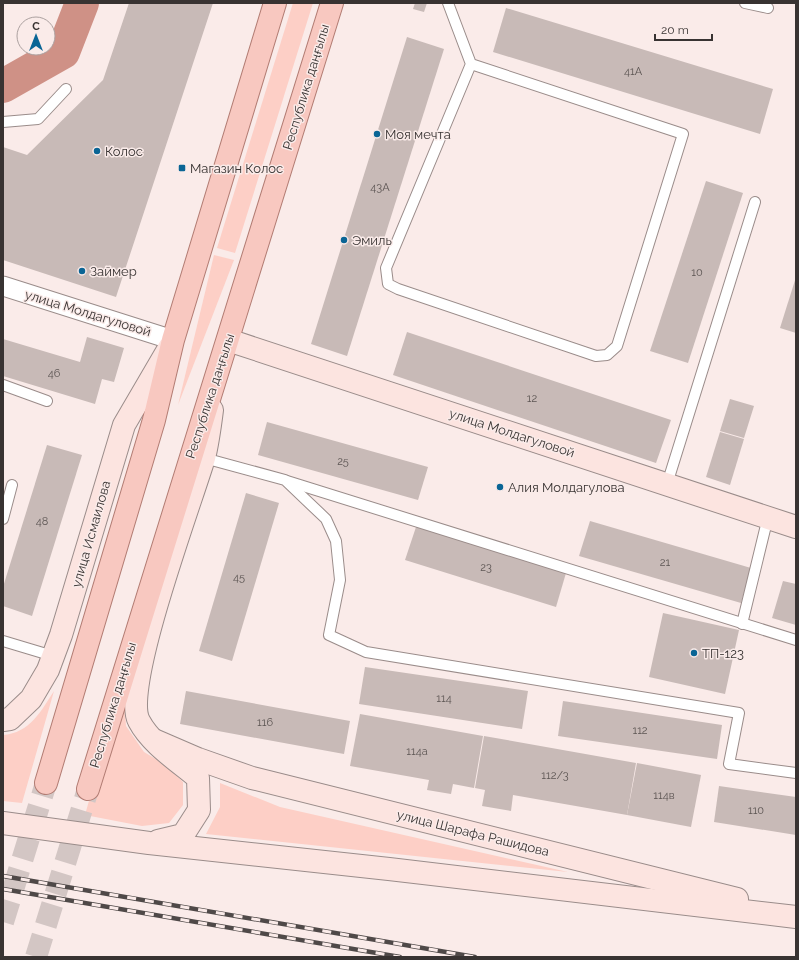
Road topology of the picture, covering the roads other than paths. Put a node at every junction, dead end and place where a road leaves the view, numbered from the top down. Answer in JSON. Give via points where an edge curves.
{"nodes":[{"id":1,"x":275,"y":3,"type":"edge"},
{"id":2,"x":332,"y":3,"type":"edge"},
{"id":3,"x":448,"y":3,"type":"edge"},
{"id":4,"x":745,"y":3,"type":"edge"},
{"id":5,"x":768,"y":8,"type":"dead end"},
{"id":6,"x":472,"y":64,"type":"junction"},
{"id":7,"x":66,"y":89,"type":"dead end"},
{"id":8,"x":3,"y":122,"type":"edge"},
{"id":9,"x":755,"y":202,"type":"dead end"},
{"id":10,"x":3,"y":286,"type":"edge"},
{"id":11,"x":173,"y":340,"type":"junction"},
{"id":12,"x":228,"y":340,"type":"junction"},
{"id":13,"x":219,"y":363,"type":"junction"},
{"id":14,"x":3,"y":386,"type":"edge"},
{"id":15,"x":47,"y":401,"type":"dead end"},
{"id":16,"x":204,"y":458,"type":"junction"},
{"id":17,"x":285,"y":480,"type":"junction"},
{"id":18,"x":667,"y":484,"type":"junction"},
{"id":19,"x":12,"y":485,"type":"dead end"},
{"id":20,"x":768,"y":517,"type":"junction"},
{"id":21,"x":3,"y":519,"type":"edge"},
{"id":22,"x":796,"y":527,"type":"edge"},
{"id":23,"x":742,"y":624,"type":"junction"},
{"id":24,"x":3,"y":640,"type":"edge"},
{"id":25,"x":796,"y":640,"type":"edge"},
{"id":26,"x":53,"y":656,"type":"junction"},
{"id":27,"x":3,"y":720,"type":"edge"},
{"id":28,"x":154,"y":740,"type":"junction"},
{"id":29,"x":796,"y":773,"type":"edge"},
{"id":30,"x":46,"y":783,"type":"tunnel mouth"},
{"id":31,"x":88,"y":789,"type":"tunnel mouth"},
{"id":32,"x":3,"y":823,"type":"edge"},
{"id":33,"x":149,"y":843,"type":"junction"},
{"id":34,"x":796,"y":913,"type":"edge"},
{"id":35,"x":796,"y":918,"type":"edge"}],
"edges":[{"from":1,"to":11,"type":"main road"},
{"from":2,"to":12,"type":"main road","name":"Республика даңғылы"},
{"from":3,"to":6,"type":"lane"},
{"from":4,"to":5,"type":"lane"},
{"from":6,"to":6,"type":"lane","via":[[683,134],[617,346],[607,355],[596,356],[398,290],[388,284],[386,268]]},
{"from":7,"to":8,"type":"lane","via":[[38,118]]},
{"from":9,"to":18,"type":"lane"},
{"from":10,"to":11,"type":"street","name":"улица Молдагуловой"},
{"from":11,"to":26,"type":"main road","name":"улица Исмаилова","via":[[124,424],[62,635]]},
{"from":11,"to":30,"type":"main road","via":[[154,420]]},
{"from":12,"to":13,"type":"main road","name":"Республика даңғылы"},
{"from":12,"to":18,"type":"main road","name":"улица Молдагуловой"},
{"from":13,"to":16,"type":"main road"},
{"from":13,"to":31,"type":"main road","name":"Республика даңғылы"},
{"from":14,"to":15,"type":"lane"},
{"from":16,"to":17,"type":"lane"},
{"from":16,"to":28,"type":"main road","via":[[147,637],[140,669],[136,699],[138,720]]},
{"from":17,"to":23,"type":"lane"},
{"from":17,"to":29,"type":"lane","via":[[326,519],[336,542],[340,580],[329,635],[366,652],[739,713],[729,764]]},
{"from":18,"to":20,"type":"main road","name":"улица Молдагуловой"},
{"from":19,"to":21,"type":"lane"},
{"from":20,"to":22,"type":"main road","name":"улица Молдагуловой"},
{"from":20,"to":23,"type":"lane"},
{"from":23,"to":25,"type":"lane"},
{"from":24,"to":26,"type":"lane"},
{"from":26,"to":27,"type":"main road","name":"улица Исмаилова","via":[[31,699],[10,719]]},
{"from":28,"to":33,"type":"main road","via":[[198,778],[199,810],[183,835]]},
{"from":28,"to":34,"type":"main road","name":"улица Шарафа Рашидова","via":[[252,778]]},
{"from":32,"to":33,"type":"main road"},
{"from":33,"to":35,"type":"main road"}]}
